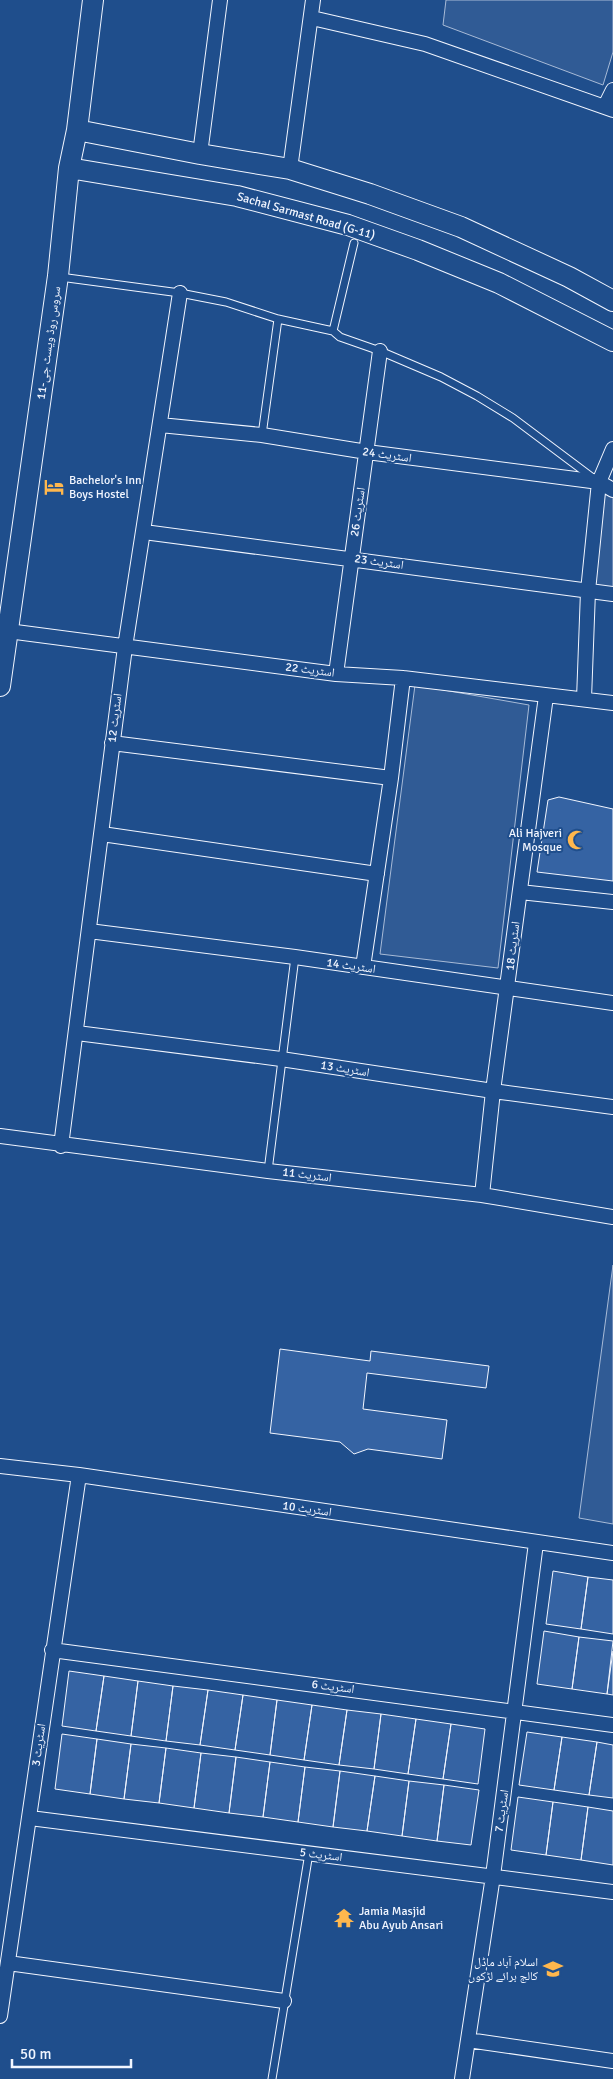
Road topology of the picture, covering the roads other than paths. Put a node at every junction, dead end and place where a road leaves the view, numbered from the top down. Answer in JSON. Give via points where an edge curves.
{"nodes":[{"id":1,"x":93,"y":0,"type":"edge"},
{"id":2,"x":220,"y":0,"type":"edge"},
{"id":3,"x":313,"y":0,"type":"edge"},
{"id":4,"x":312,"y":18,"type":"junction"},
{"id":5,"x":613,"y":90,"type":"edge"},
{"id":6,"x":609,"y":108,"type":"edge"},
{"id":7,"x":77,"y":130,"type":"junction"},
{"id":8,"x":200,"y":154,"type":"junction"},
{"id":9,"x":69,"y":168,"type":"junction"},
{"id":10,"x":290,"y":169,"type":"junction"},
{"id":11,"x":354,"y":243,"type":"dead end"},
{"id":12,"x":58,"y":276,"type":"junction"},
{"id":13,"x":180,"y":293,"type":"junction"},
{"id":14,"x":613,"y":301,"type":"edge"},
{"id":15,"x":278,"y":319,"type":"junction"},
{"id":16,"x":333,"y":330,"type":"junction"},
{"id":17,"x":613,"y":341,"type":"edge"},
{"id":18,"x":380,"y":350,"type":"junction"},
{"id":19,"x":160,"y":425,"type":"junction"},
{"id":20,"x":262,"y":435,"type":"junction"},
{"id":21,"x":613,"y":449,"type":"edge"},
{"id":22,"x":367,"y":452,"type":"junction"},
{"id":23,"x":599,"y":482,"type":"junction"},
{"id":24,"x":613,"y":490,"type":"edge"},
{"id":25,"x":144,"y":532,"type":"junction"},
{"id":26,"x":351,"y":559,"type":"junction"},
{"id":27,"x":588,"y":591,"type":"junction"},
{"id":28,"x":613,"y":594,"type":"edge"},
{"id":29,"x":8,"y":631,"type":"junction"},
{"id":30,"x":125,"y":647,"type":"junction"},
{"id":31,"x":336,"y":674,"type":"junction"},
{"id":32,"x":402,"y":678,"type":"junction"},
{"id":33,"x":0,"y":686,"type":"edge"},
{"id":34,"x":546,"y":696,"type":"junction"},
{"id":35,"x":584,"y":699,"type":"junction"},
{"id":36,"x":613,"y":703,"type":"edge"},
{"id":37,"x":112,"y":743,"type":"junction"},
{"id":38,"x":391,"y":778,"type":"junction"},
{"id":39,"x":102,"y":834,"type":"junction"},
{"id":40,"x":377,"y":874,"type":"junction"},
{"id":41,"x":520,"y":892,"type":"junction"},
{"id":42,"x":613,"y":902,"type":"edge"},
{"id":43,"x":89,"y":931,"type":"junction"},
{"id":44,"x":295,"y":957,"type":"junction"},
{"id":45,"x":363,"y":968,"type":"junction"},
{"id":46,"x":508,"y":989,"type":"junction"},
{"id":47,"x":613,"y":1003,"type":"edge"},
{"id":48,"x":76,"y":1033,"type":"junction"},
{"id":49,"x":281,"y":1059,"type":"junction"},
{"id":50,"x":493,"y":1091,"type":"junction"},
{"id":51,"x":613,"y":1108,"type":"edge"},
{"id":52,"x":0,"y":1136,"type":"edge"},
{"id":53,"x":61,"y":1146,"type":"junction"},
{"id":54,"x":268,"y":1171,"type":"junction"},
{"id":55,"x":482,"y":1196,"type":"junction"},
{"id":56,"x":613,"y":1218,"type":"edge"},
{"id":57,"x":0,"y":1466,"type":"edge"},
{"id":58,"x":79,"y":1475,"type":"junction"},
{"id":59,"x":536,"y":1543,"type":"junction"},
{"id":60,"x":613,"y":1552,"type":"edge"},
{"id":61,"x":52,"y":1650,"type":"junction"},
{"id":62,"x":516,"y":1711,"type":"junction"},
{"id":63,"x":613,"y":1725,"type":"edge"},
{"id":64,"x":30,"y":1818,"type":"junction"},
{"id":65,"x":309,"y":1853,"type":"junction"},
{"id":66,"x":493,"y":1876,"type":"junction"},
{"id":67,"x":613,"y":1892,"type":"edge"},
{"id":68,"x":8,"y":1963,"type":"junction"},
{"id":69,"x":284,"y":2001,"type":"junction"},
{"id":70,"x":0,"y":2016,"type":"edge"},
{"id":71,"x":468,"y":2040,"type":"junction"},
{"id":72,"x":613,"y":2060,"type":"edge"},
{"id":73,"x":272,"y":2079,"type":"edge"},
{"id":74,"x":462,"y":2079,"type":"edge"}],
"edges":[{"from":1,"to":7,"type":"main road","name":"سروس روڈ ویسٹ جی-11"},
{"from":2,"to":8,"type":"street"},
{"from":3,"to":4,"type":"street"},
{"from":4,"to":6,"type":"street","via":[[425,44]]},
{"from":4,"to":10,"type":"street"},
{"from":5,"to":6,"type":"street"},
{"from":7,"to":8,"type":"main road"},
{"from":7,"to":9,"type":"main road","name":"سروس روڈ ویسٹ جی-11"},
{"from":8,"to":10,"type":"main road"},
{"from":9,"to":12,"type":"main road","name":"سروس روڈ ویسٹ جی-11"},
{"from":9,"to":17,"type":"main road","name":"Sachal Sarmast Road (G-11)","via":[[237,196],[348,226],[418,250],[499,284]]},
{"from":10,"to":14,"type":"main road","via":[[461,227]]},
{"from":11,"to":16,"type":"lane"},
{"from":12,"to":13,"type":"lane"},
{"from":12,"to":29,"type":"main road","name":"سروس روڈ ویسٹ جی-11"},
{"from":13,"to":15,"type":"lane","via":[[226,302]]},
{"from":13,"to":19,"type":"street","name":"اسٹریٹ 12"},
{"from":15,"to":16,"type":"lane"},
{"from":15,"to":20,"type":"lane"},
{"from":16,"to":18,"type":"lane","via":[[340,337]]},
{"from":18,"to":22,"type":"street","name":"اسٹریٹ 26"},
{"from":18,"to":23,"type":"lane","via":[[477,396],[513,418]]},
{"from":19,"to":20,"type":"street","name":"اسٹریٹ 24"},
{"from":19,"to":25,"type":"street","name":"اسٹریٹ 12"},
{"from":20,"to":22,"type":"street","name":"اسٹریٹ 24"},
{"from":21,"to":23,"type":"street"},
{"from":22,"to":23,"type":"street","name":"اسٹریٹ 24"},
{"from":22,"to":26,"type":"street","name":"اسٹریٹ 26"},
{"from":23,"to":24,"type":"street","name":"اسٹریٹ 24"},
{"from":23,"to":27,"type":"street"},
{"from":25,"to":26,"type":"street","name":"اسٹریٹ 23"},
{"from":25,"to":30,"type":"street","name":"اسٹریٹ 12"},
{"from":26,"to":27,"type":"street","name":"اسٹریٹ 23"},
{"from":26,"to":31,"type":"street","name":"اسٹریٹ 26"},
{"from":27,"to":28,"type":"street","name":"اسٹریٹ 23"},
{"from":27,"to":35,"type":"street"},
{"from":29,"to":30,"type":"street","name":"اسٹریٹ 22"},
{"from":29,"to":33,"type":"main road","name":"سروس روڈ ویسٹ جی-11"},
{"from":30,"to":31,"type":"street","name":"اسٹریٹ 22"},
{"from":30,"to":37,"type":"street","name":"اسٹریٹ 12"},
{"from":31,"to":32,"type":"street","name":"اسٹریٹ 22"},
{"from":32,"to":34,"type":"street","name":"اسٹریٹ 22"},
{"from":32,"to":38,"type":"street"},
{"from":34,"to":35,"type":"street","name":"اسٹریٹ 22"},
{"from":34,"to":41,"type":"street","name":"اسٹریٹ 18"},
{"from":35,"to":36,"type":"street","name":"اسٹریٹ 22"},
{"from":37,"to":38,"type":"street"},
{"from":37,"to":39,"type":"street","name":"اسٹریٹ 12"},
{"from":38,"to":40,"type":"street"},
{"from":39,"to":40,"type":"street"},
{"from":39,"to":43,"type":"street","name":"اسٹریٹ 12"},
{"from":40,"to":45,"type":"street"},
{"from":41,"to":42,"type":"street"},
{"from":41,"to":46,"type":"street","name":"اسٹریٹ 18"},
{"from":43,"to":44,"type":"street","name":"اسٹریٹ 14"},
{"from":43,"to":48,"type":"street","name":"اسٹریٹ 12"},
{"from":44,"to":45,"type":"street","name":"اسٹریٹ 14"},
{"from":44,"to":49,"type":"lane"},
{"from":45,"to":46,"type":"street","name":"اسٹریٹ 14"},
{"from":46,"to":47,"type":"street","name":"اسٹریٹ 14"},
{"from":46,"to":50,"type":"street","name":"اسٹریٹ 18"},
{"from":48,"to":49,"type":"street","name":"اسٹریٹ 13"},
{"from":48,"to":53,"type":"street","name":"اسٹریٹ 12"},
{"from":49,"to":50,"type":"street","name":"اسٹریٹ 13"},
{"from":49,"to":54,"type":"lane"},
{"from":50,"to":51,"type":"street","name":"اسٹریٹ 13"},
{"from":50,"to":55,"type":"street","name":"اسٹریٹ 18"},
{"from":52,"to":53,"type":"street","name":"اسٹریٹ 11"},
{"from":53,"to":54,"type":"street","name":"اسٹریٹ 11"},
{"from":54,"to":55,"type":"street","name":"اسٹریٹ 11"},
{"from":55,"to":56,"type":"street","name":"اسٹریٹ 11"},
{"from":57,"to":58,"type":"street","name":"اسٹریٹ 10"},
{"from":58,"to":59,"type":"street","name":"اسٹریٹ 10"},
{"from":58,"to":61,"type":"street","name":"اسٹریٹ 3"},
{"from":59,"to":60,"type":"street","name":"اسٹریٹ 10"},
{"from":59,"to":62,"type":"street","name":"اسٹریٹ 7"},
{"from":61,"to":62,"type":"street","name":"اسٹریٹ 6"},
{"from":61,"to":64,"type":"street","name":"اسٹریٹ 3"},
{"from":62,"to":63,"type":"street","name":"اسٹریٹ 6"},
{"from":62,"to":66,"type":"street","name":"اسٹریٹ 7"},
{"from":64,"to":65,"type":"street","name":"اسٹریٹ 5"},
{"from":64,"to":68,"type":"street","name":"اسٹریٹ 3"},
{"from":65,"to":66,"type":"street","name":"اسٹریٹ 5"},
{"from":65,"to":69,"type":"lane"},
{"from":66,"to":67,"type":"street","name":"اسٹریٹ 5"},
{"from":66,"to":71,"type":"street","name":"اسٹریٹ 7"},
{"from":68,"to":69,"type":"street"},
{"from":68,"to":70,"type":"street","name":"اسٹریٹ 3"},
{"from":69,"to":73,"type":"lane"},
{"from":71,"to":72,"type":"street"},
{"from":71,"to":74,"type":"street","name":"اسٹریٹ 7"}]}
